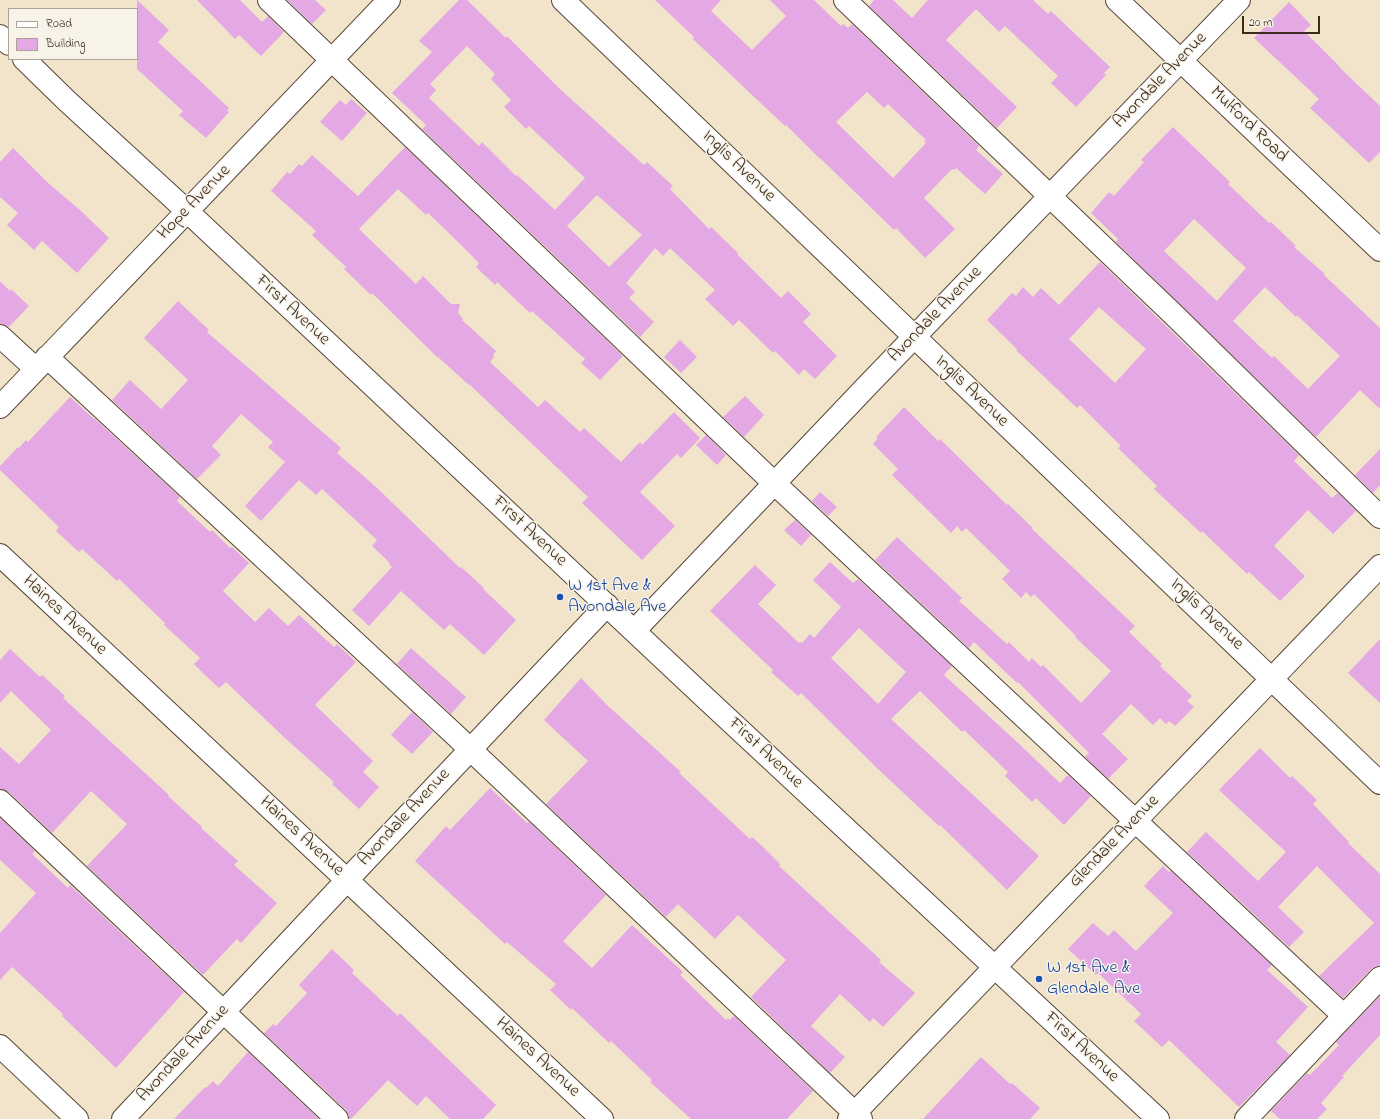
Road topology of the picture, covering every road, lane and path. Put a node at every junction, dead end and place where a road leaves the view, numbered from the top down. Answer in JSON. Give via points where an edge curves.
{"nodes":[{"id":1,"x":268,"y":0,"type":"edge"},
{"id":2,"x":389,"y":0,"type":"edge"},
{"id":3,"x":564,"y":0,"type":"edge"},
{"id":4,"x":845,"y":0,"type":"edge"},
{"id":5,"x":1117,"y":0,"type":"edge"},
{"id":6,"x":1239,"y":0,"type":"edge"},
{"id":7,"x":0,"y":36,"type":"edge"},
{"id":8,"x":8,"y":43,"type":"edge"},
{"id":9,"x":25,"y":60,"type":"edge"},
{"id":10,"x":333,"y":60,"type":"junction"},
{"id":11,"x":1181,"y":60,"type":"junction"},
{"id":12,"x":1050,"y":196,"type":"junction"},
{"id":13,"x":187,"y":211,"type":"junction"},
{"id":14,"x":1380,"y":250,"type":"edge"},
{"id":15,"x":0,"y":336,"type":"edge"},
{"id":16,"x":914,"y":337,"type":"junction"},
{"id":17,"x":42,"y":363,"type":"junction"},
{"id":18,"x":0,"y":407,"type":"edge"},
{"id":19,"x":774,"y":483,"type":"junction"},
{"id":20,"x":1380,"y":517,"type":"edge"},
{"id":21,"x":0,"y":555,"type":"edge"},
{"id":22,"x":1380,"y":566,"type":"edge"},
{"id":23,"x":607,"y":605,"type":"junction"},
{"id":24,"x":634,"y":631,"type":"junction"},
{"id":25,"x":1272,"y":679,"type":"junction"},
{"id":26,"x":470,"y":749,"type":"junction"},
{"id":27,"x":1380,"y":782,"type":"edge"},
{"id":28,"x":0,"y":801,"type":"edge"},
{"id":29,"x":1135,"y":821,"type":"junction"},
{"id":30,"x":347,"y":879,"type":"junction"},
{"id":31,"x":994,"y":967,"type":"junction"},
{"id":32,"x":1380,"y":978,"type":"edge"},
{"id":33,"x":223,"y":1012,"type":"junction"},
{"id":34,"x":1344,"y":1016,"type":"junction"},
{"id":35,"x":0,"y":1046,"type":"edge"},
{"id":36,"x":855,"y":1117,"type":"edge"},
{"id":37,"x":76,"y":1119,"type":"edge"},
{"id":38,"x":123,"y":1119,"type":"edge"},
{"id":39,"x":337,"y":1119,"type":"edge"},
{"id":40,"x":602,"y":1119,"type":"edge"},
{"id":41,"x":1158,"y":1119,"type":"edge"},
{"id":42,"x":1246,"y":1119,"type":"edge"}],
"edges":[{"from":1,"to":10,"type":"street"},
{"from":2,"to":10,"type":"street","name":"Hope Avenue"},
{"from":3,"to":16,"type":"street","name":"Inglis Avenue"},
{"from":4,"to":12,"type":"street"},
{"from":5,"to":11,"type":"street","name":"Mulford Road"},
{"from":6,"to":11,"type":"street","name":"Avondale Avenue"},
{"from":7,"to":8,"type":"street"},
{"from":9,"to":13,"type":"street","name":"First Avenue","via":[[66,101]]},
{"from":10,"to":13,"type":"street","name":"Hope Avenue"},
{"from":10,"to":19,"type":"street"},
{"from":11,"to":12,"type":"street","name":"Avondale Avenue"},
{"from":11,"to":14,"type":"street","name":"Mulford Road"},
{"from":12,"to":16,"type":"street","name":"Avondale Avenue"},
{"from":12,"to":20,"type":"street"},
{"from":13,"to":17,"type":"street","name":"Hope Avenue"},
{"from":13,"to":23,"type":"street","name":"First Avenue"},
{"from":15,"to":17,"type":"street"},
{"from":16,"to":19,"type":"street","name":"Avondale Avenue"},
{"from":16,"to":25,"type":"street","name":"Inglis Avenue"},
{"from":17,"to":18,"type":"street","name":"Hope Avenue"},
{"from":17,"to":26,"type":"street"},
{"from":19,"to":24,"type":"street","name":"Avondale Avenue"},
{"from":19,"to":29,"type":"street"},
{"from":21,"to":30,"type":"street","name":"Haines Avenue"},
{"from":22,"to":25,"type":"street","name":"Glendale Avenue"},
{"from":23,"to":24,"type":"street","name":"First Avenue"},
{"from":23,"to":26,"type":"street","name":"Avondale Avenue"},
{"from":24,"to":31,"type":"street","name":"First Avenue"},
{"from":25,"to":27,"type":"street","name":"Inglis Avenue"},
{"from":25,"to":29,"type":"street","name":"Glendale Avenue"},
{"from":26,"to":30,"type":"street","name":"Avondale Avenue"},
{"from":26,"to":36,"type":"street"},
{"from":28,"to":33,"type":"street"},
{"from":29,"to":31,"type":"street","name":"Glendale Avenue"},
{"from":29,"to":34,"type":"street"},
{"from":30,"to":33,"type":"street","name":"Avondale Avenue"},
{"from":30,"to":40,"type":"street","name":"Haines Avenue"},
{"from":31,"to":36,"type":"street","name":"Glendale Avenue"},
{"from":31,"to":41,"type":"street","name":"First Avenue"},
{"from":32,"to":34,"type":"street"},
{"from":33,"to":38,"type":"street","name":"Avondale Avenue"},
{"from":33,"to":39,"type":"street"},
{"from":34,"to":42,"type":"street"},
{"from":35,"to":37,"type":"street"}]}
